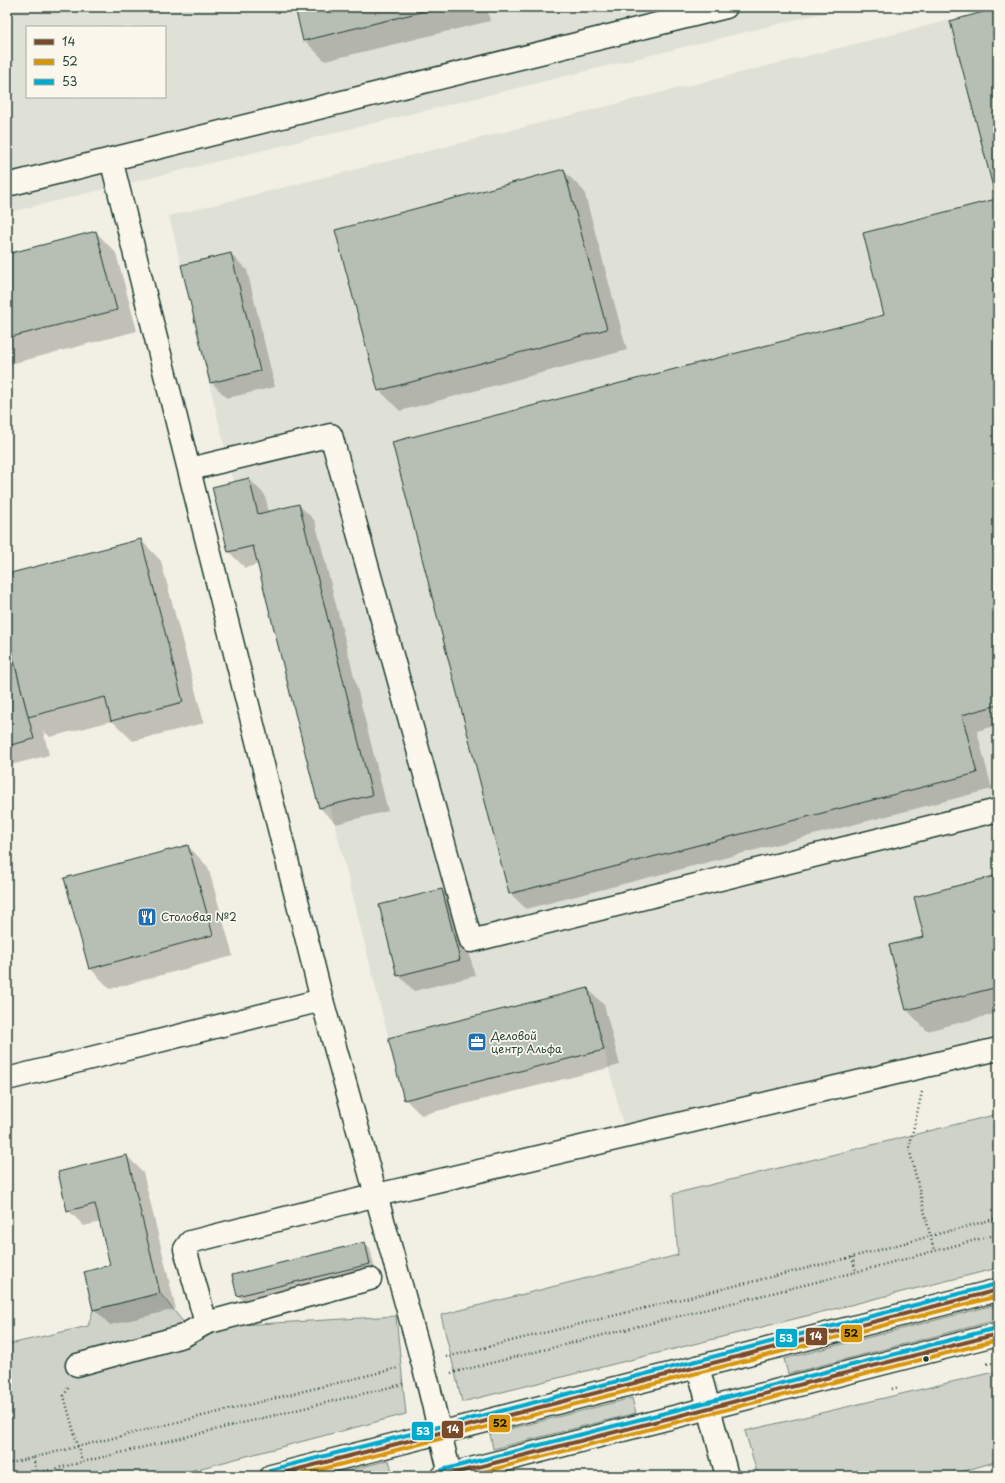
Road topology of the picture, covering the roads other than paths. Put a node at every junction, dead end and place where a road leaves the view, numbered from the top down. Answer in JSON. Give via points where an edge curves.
{"nodes":[{"id":1,"x":726,"y":7,"type":"edge"},
{"id":2,"x":111,"y":158,"type":"junction"},
{"id":3,"x":7,"y":185,"type":"edge"},
{"id":4,"x":190,"y":468,"type":"junction"},
{"id":5,"x":998,"y":810,"type":"edge"},
{"id":6,"x":322,"y":1000,"type":"junction"},
{"id":7,"x":998,"y":1049,"type":"edge"},
{"id":8,"x":7,"y":1079,"type":"edge"},
{"id":9,"x":377,"y":1195,"type":"junction"},
{"id":10,"x":370,"y":1279,"type":"dead end"},
{"id":11,"x":998,"y":1290,"type":"edge"},
{"id":12,"x":206,"y":1323,"type":"junction"},
{"id":13,"x":998,"y":1334,"type":"edge"},
{"id":14,"x":77,"y":1365,"type":"dead end"},
{"id":15,"x":698,"y":1367,"type":"junction"},
{"id":16,"x":709,"y":1408,"type":"junction"},
{"id":17,"x":440,"y":1433,"type":"junction"},
{"id":18,"x":447,"y":1475,"type":"edge"},
{"id":19,"x":271,"y":1476,"type":"edge"},
{"id":20,"x":727,"y":1476,"type":"edge"}],
"edges":[{"from":1,"to":2,"type":"main road"},
{"from":2,"to":3,"type":"main road"},
{"from":2,"to":4,"type":"main road"},
{"from":4,"to":5,"type":"main road","via":[[331,435],[471,941]]},
{"from":4,"to":6,"type":"main road"},
{"from":6,"to":8,"type":"main road"},
{"from":6,"to":9,"type":"main road"},
{"from":7,"to":9,"type":"main road"},
{"from":9,"to":12,"type":"main road","via":[[190,1242],[185,1249]]},
{"from":9,"to":17,"type":"main road"},
{"from":10,"to":12,"type":"main road"},
{"from":11,"to":15,"type":"main road"},
{"from":12,"to":14,"type":"main road","via":[[183,1336]]},
{"from":13,"to":16,"type":"main road"},
{"from":15,"to":16,"type":"main road"},
{"from":15,"to":17,"type":"main road"},
{"from":16,"to":18,"type":"main road"},
{"from":16,"to":20,"type":"main road"},
{"from":17,"to":18,"type":"main road"},
{"from":17,"to":19,"type":"main road"}]}
